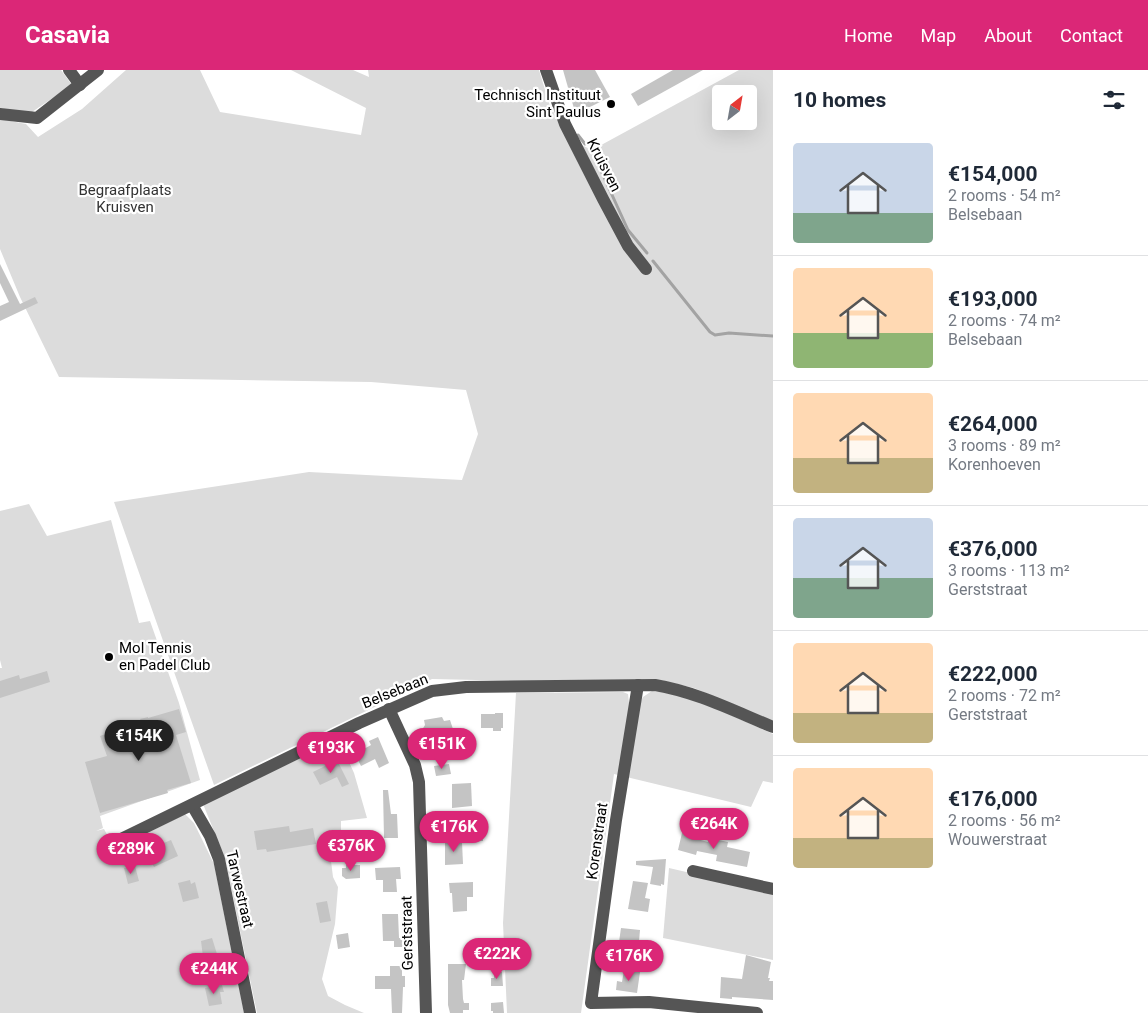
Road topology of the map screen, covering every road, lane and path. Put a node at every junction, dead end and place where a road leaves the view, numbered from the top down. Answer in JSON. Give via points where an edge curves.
{"nodes":[{"id":1,"x":69,"y":70,"type":"edge"},
{"id":2,"x":546,"y":70,"type":"edge"},
{"id":3,"x":88,"y":76,"type":"edge"},
{"id":4,"x":0,"y":114,"type":"edge"},
{"id":5,"x":646,"y":269,"type":"dead end"},
{"id":6,"x":638,"y":685,"type":"junction"},
{"id":7,"x":389,"y":709,"type":"junction"},
{"id":8,"x":773,"y":727,"type":"edge"},
{"id":9,"x":192,"y":806,"type":"junction"},
{"id":10,"x":109,"y":845,"type":"dead end"},
{"id":11,"x":693,"y":871,"type":"dead end"},
{"id":12,"x":773,"y":889,"type":"edge"},
{"id":13,"x":250,"y":1013,"type":"edge"},
{"id":14,"x":426,"y":1013,"type":"edge"},
{"id":15,"x":757,"y":1013,"type":"edge"}],
"edges":[{"from":1,"to":3,"type":"street"},
{"from":2,"to":5,"type":"street","name":"Kruisven","via":[[565,124],[599,192],[628,246]]},
{"from":3,"to":4,"type":"street","via":[[36,118]]},
{"from":6,"to":7,"type":"street","name":"Belsebaan","via":[[466,687],[432,691]]},
{"from":6,"to":8,"type":"street","name":"Belsebaan","via":[[680,689]]},
{"from":6,"to":15,"type":"street","name":"Korenstraat","via":[[591,1002],[649,1002]]},
{"from":7,"to":9,"type":"street","name":"Belsebaan"},
{"from":7,"to":14,"type":"street","name":"Gerststraat","via":[[415,765],[419,782]]},
{"from":9,"to":10,"type":"street","name":"Belsebaan"},
{"from":9,"to":13,"type":"street","name":"Tarwestraat","via":[[219,859]]},
{"from":11,"to":12,"type":"street"}]}
